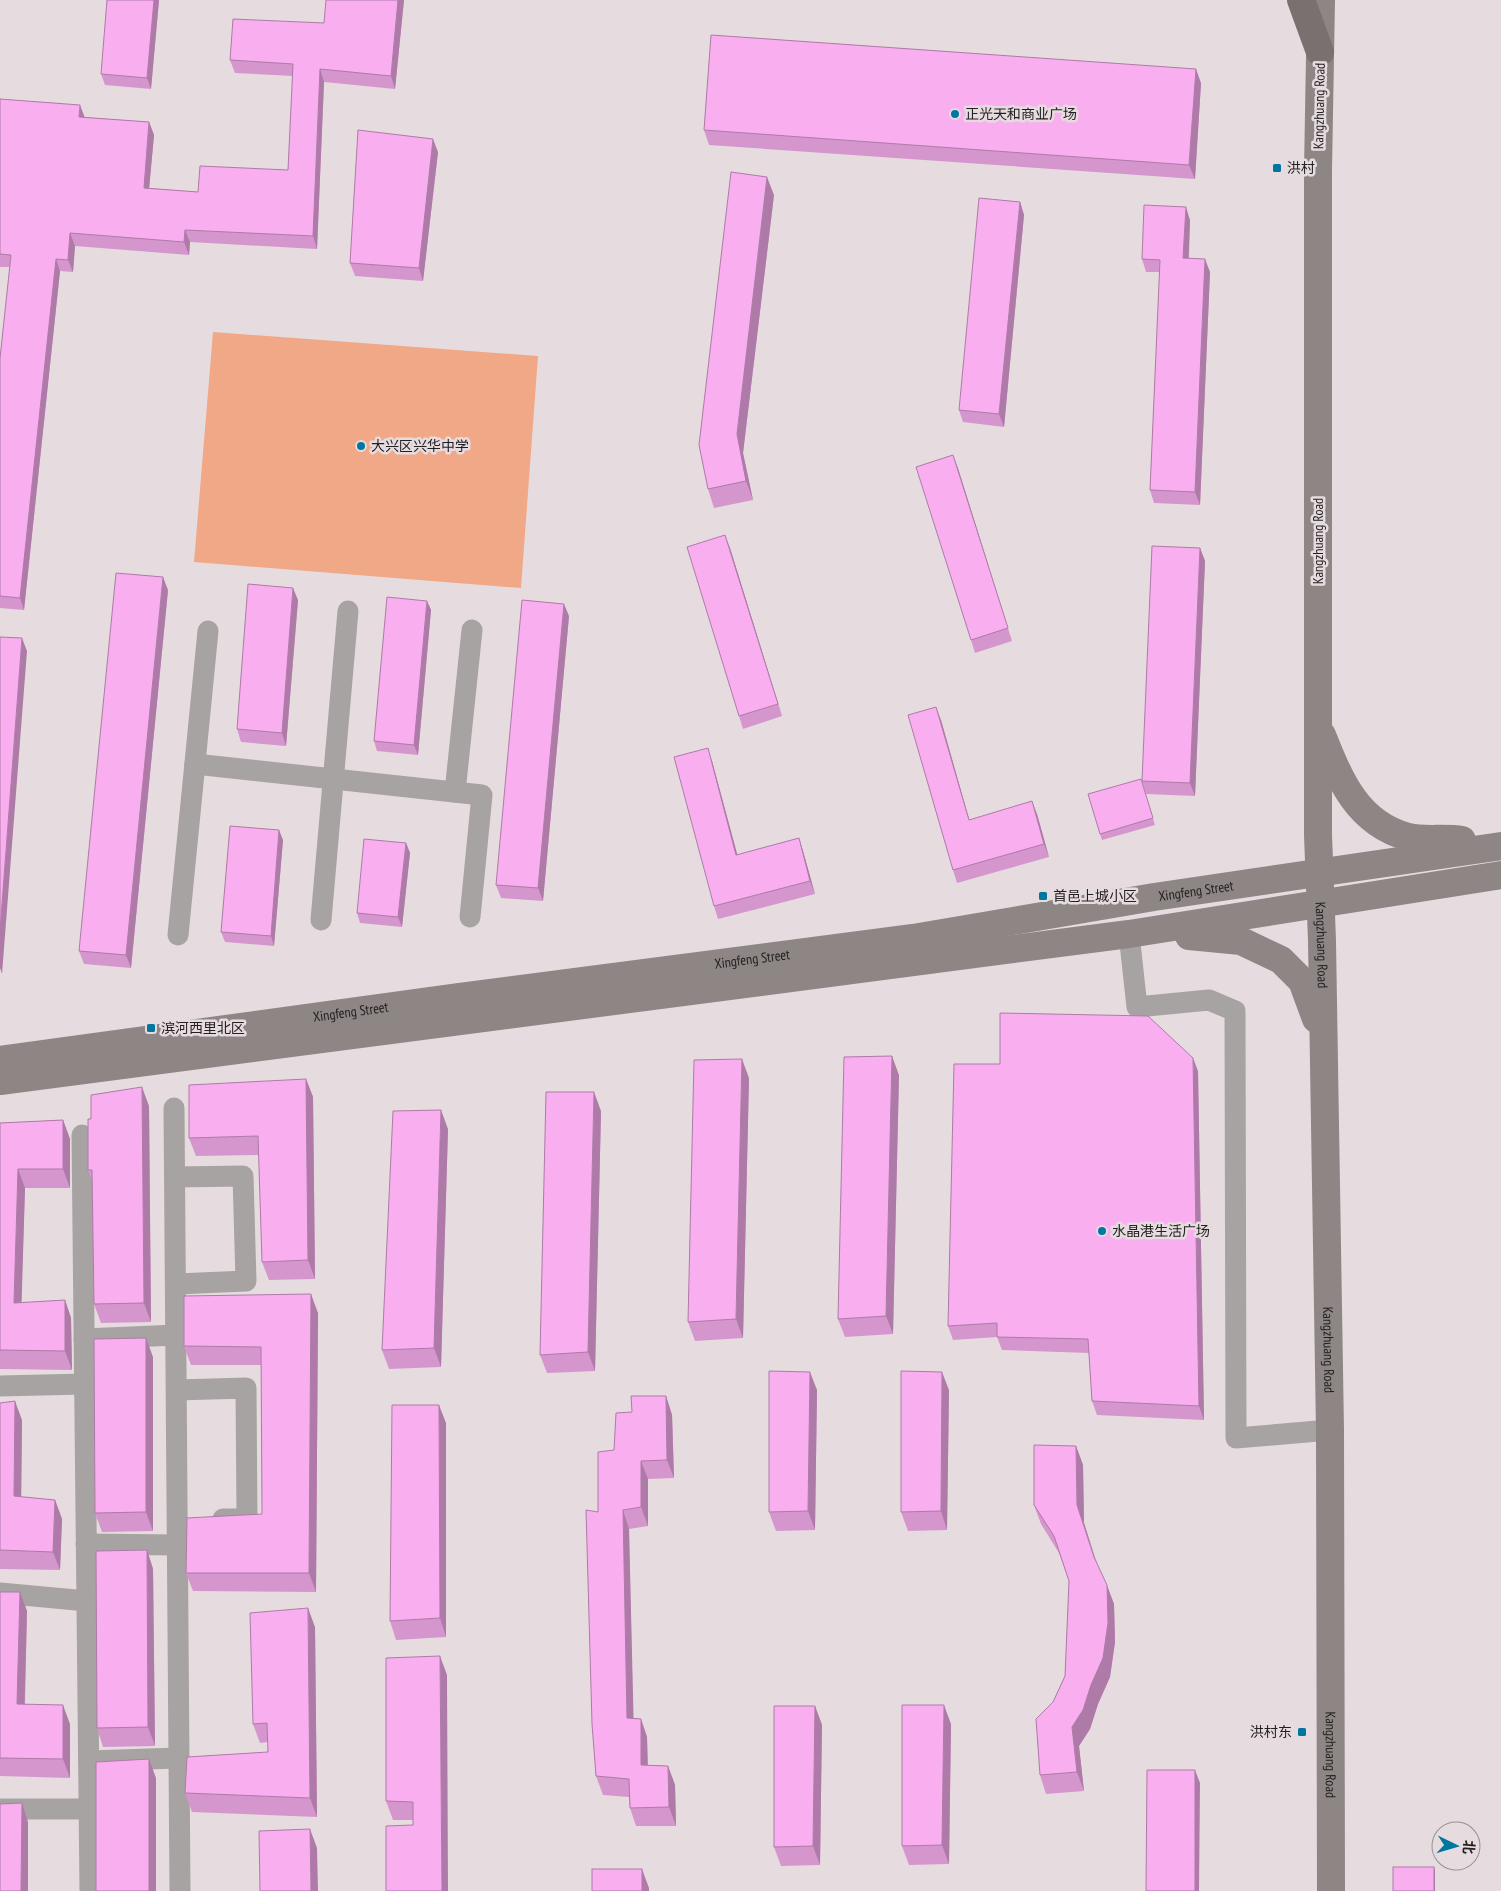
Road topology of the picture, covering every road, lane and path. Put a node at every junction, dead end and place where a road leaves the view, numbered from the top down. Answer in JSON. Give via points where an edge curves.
{"nodes":[{"id":1,"x":1301,"y":0,"type":"edge"},
{"id":2,"x":1321,"y":0,"type":"edge"},
{"id":3,"x":1320,"y":52,"type":"junction"},
{"id":4,"x":348,"y":611,"type":"dead end"},
{"id":5,"x":472,"y":630,"type":"dead end"},
{"id":6,"x":208,"y":631,"type":"dead end"},
{"id":7,"x":1318,"y":725,"type":"junction"},
{"id":8,"x":195,"y":764,"type":"junction"},
{"id":9,"x":333,"y":779,"type":"junction"},
{"id":10,"x":455,"y":792,"type":"junction"},
{"id":11,"x":1494,"y":847,"type":"edge"},
{"id":12,"x":1319,"y":873,"type":"junction"},
{"id":13,"x":1501,"y":876,"type":"edge"},
{"id":14,"x":1320,"y":905,"type":"junction"},
{"id":15,"x":470,"y":917,"type":"dead end"},
{"id":16,"x":320,"y":920,"type":"dead end"},
{"id":17,"x":1139,"y":933,"type":"junction"},
{"id":18,"x":178,"y":935,"type":"dead end"},
{"id":19,"x":1324,"y":1040,"type":"junction"},
{"id":20,"x":0,"y":1060,"type":"edge"},
{"id":21,"x":0,"y":1081,"type":"edge"},
{"id":22,"x":174,"y":1108,"type":"dead end"},
{"id":23,"x":82,"y":1135,"type":"dead end"},
{"id":24,"x":176,"y":1178,"type":"junction"},
{"id":25,"x":176,"y":1284,"type":"junction"},
{"id":26,"x":177,"y":1335,"type":"junction"},
{"id":27,"x":84,"y":1339,"type":"junction"},
{"id":28,"x":85,"y":1384,"type":"junction"},
{"id":29,"x":0,"y":1386,"type":"edge"},
{"id":30,"x":177,"y":1390,"type":"junction"},
{"id":31,"x":1330,"y":1430,"type":"junction"},
{"id":32,"x":194,"y":1519,"type":"junction"},
{"id":33,"x":86,"y":1544,"type":"junction"},
{"id":34,"x":178,"y":1545,"type":"junction"},
{"id":35,"x":0,"y":1593,"type":"edge"},
{"id":36,"x":87,"y":1601,"type":"junction"},
{"id":37,"x":178,"y":1758,"type":"junction"},
{"id":38,"x":89,"y":1761,"type":"junction"},
{"id":39,"x":0,"y":1808,"type":"edge"},
{"id":40,"x":90,"y":1809,"type":"junction"},
{"id":41,"x":90,"y":1891,"type":"edge"},
{"id":42,"x":180,"y":1891,"type":"edge"},
{"id":43,"x":1331,"y":1891,"type":"edge"}],
"edges":[{"from":1,"to":3,"type":"main road"},
{"from":2,"to":3,"type":"main road","name":"Kangzhuang Road"},
{"from":3,"to":7,"type":"main road","name":"Kangzhuang Road"},
{"from":4,"to":9,"type":"street"},
{"from":5,"to":10,"type":"street"},
{"from":6,"to":8,"type":"street"},
{"from":7,"to":11,"type":"main road","via":[[1352,798],[1380,827],[1410,837],[1460,840]]},
{"from":7,"to":12,"type":"main road","name":"Kangzhuang Road"},
{"from":8,"to":9,"type":"street"},
{"from":8,"to":18,"type":"street"},
{"from":9,"to":10,"type":"street"},
{"from":9,"to":16,"type":"street"},
{"from":10,"to":15,"type":"street","via":[[482,795]]},
{"from":11,"to":12,"type":"main road","name":"Xingfeng Street"},
{"from":12,"to":14,"type":"main road","name":"Kangzhuang Road"},
{"from":12,"to":20,"type":"main road","name":"Xingfeng Street","via":[[913,938]]},
{"from":13,"to":14,"type":"main road","name":"Xingfeng Street"},
{"from":14,"to":17,"type":"main road","name":"Xingfeng Street"},
{"from":14,"to":19,"type":"main road","name":"Kangzhuang Road"},
{"from":17,"to":19,"type":"main road","via":[[1241,940],[1281,960],[1302,982]]},
{"from":17,"to":21,"type":"main road","name":"Xingfeng Street"},
{"from":17,"to":31,"type":"street","via":[[1137,1007],[1209,1000],[1235,1012],[1236,1438]]},
{"from":19,"to":31,"type":"main road","name":"Kangzhuang Road"},
{"from":22,"to":24,"type":"street"},
{"from":23,"to":27,"type":"street"},
{"from":24,"to":25,"type":"street"},
{"from":24,"to":25,"type":"street","via":[[243,1176],[246,1280]]},
{"from":25,"to":26,"type":"street"},
{"from":26,"to":27,"type":"street"},
{"from":26,"to":30,"type":"street"},
{"from":27,"to":28,"type":"street"},
{"from":28,"to":29,"type":"street"},
{"from":28,"to":33,"type":"street"},
{"from":30,"to":32,"type":"street"},
{"from":30,"to":32,"type":"street","via":[[246,1388],[247,1519]]},
{"from":31,"to":43,"type":"main road","name":"Kangzhuang Road"},
{"from":32,"to":34,"type":"street"},
{"from":33,"to":34,"type":"street"},
{"from":33,"to":36,"type":"street"},
{"from":34,"to":37,"type":"street"},
{"from":35,"to":36,"type":"street"},
{"from":36,"to":38,"type":"street"},
{"from":37,"to":38,"type":"street"},
{"from":37,"to":42,"type":"street"},
{"from":38,"to":40,"type":"street"},
{"from":39,"to":40,"type":"street"},
{"from":40,"to":41,"type":"street"}]}
